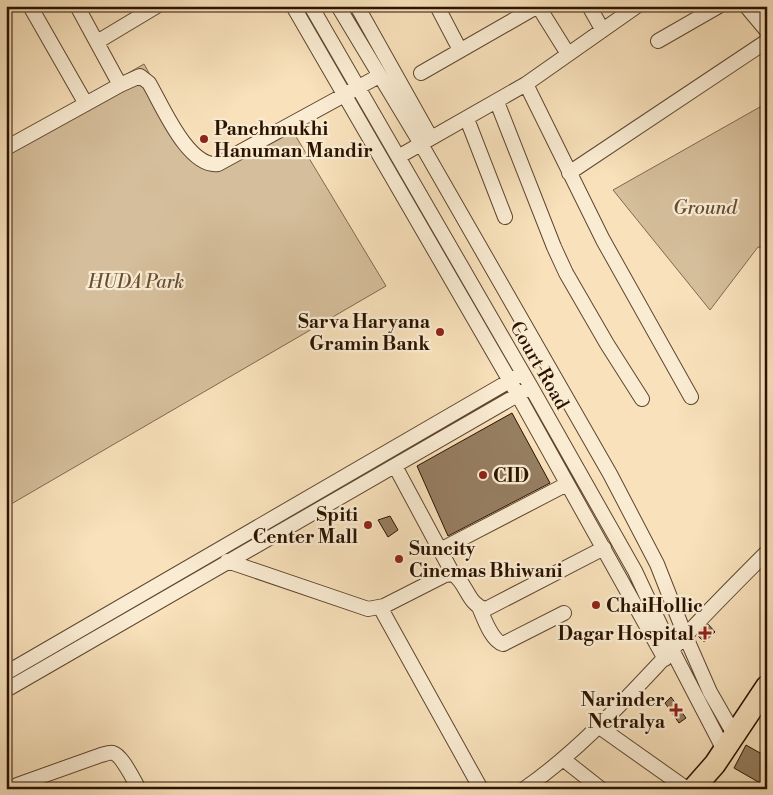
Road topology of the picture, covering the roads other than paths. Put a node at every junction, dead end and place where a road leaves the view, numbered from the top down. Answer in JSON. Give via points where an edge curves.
{"nodes":[{"id":1,"x":30,"y":6,"type":"edge"},
{"id":2,"x":77,"y":6,"type":"edge"},
{"id":3,"x":157,"y":6,"type":"edge"},
{"id":4,"x":293,"y":6,"type":"edge"},
{"id":5,"x":311,"y":6,"type":"edge"},
{"id":6,"x":338,"y":6,"type":"edge"},
{"id":7,"x":357,"y":6,"type":"edge"},
{"id":8,"x":437,"y":6,"type":"edge"},
{"id":9,"x":538,"y":6,"type":"edge"},
{"id":10,"x":589,"y":6,"type":"edge"},
{"id":11,"x":637,"y":6,"type":"edge"},
{"id":12,"x":719,"y":6,"type":"edge"},
{"id":13,"x":746,"y":6,"type":"edge"},
{"id":14,"x":602,"y":29,"type":"junction"},
{"id":15,"x":767,"y":31,"type":"edge"},
{"id":16,"x":658,"y":41,"type":"dead end"},
{"id":17,"x":767,"y":41,"type":"edge"},
{"id":18,"x":97,"y":42,"type":"junction"},
{"id":19,"x":460,"y":50,"type":"junction"},
{"id":20,"x":568,"y":54,"type":"junction"},
{"id":21,"x":421,"y":73,"type":"dead end"},
{"id":22,"x":379,"y":76,"type":"junction"},
{"id":23,"x":526,"y":84,"type":"junction"},
{"id":24,"x":120,"y":85,"type":"junction"},
{"id":25,"x":358,"y":88,"type":"junction"},
{"id":26,"x":345,"y":96,"type":"junction"},
{"id":27,"x":497,"y":102,"type":"junction"},
{"id":28,"x":86,"y":104,"type":"junction"},
{"id":29,"x":466,"y":119,"type":"junction"},
{"id":30,"x":426,"y":141,"type":"junction"},
{"id":31,"x":6,"y":148,"type":"edge"},
{"id":32,"x":398,"y":157,"type":"junction"},
{"id":33,"x":569,"y":173,"type":"junction"},
{"id":34,"x":505,"y":217,"type":"dead end"},
{"id":35,"x":516,"y":377,"type":"junction"},
{"id":36,"x":530,"y":387,"type":"junction"},
{"id":37,"x":518,"y":394,"type":"junction"},
{"id":38,"x":691,"y":397,"type":"dead end"},
{"id":39,"x":642,"y":398,"type":"dead end"},
{"id":40,"x":395,"y":466,"type":"junction"},
{"id":41,"x":567,"y":484,"type":"junction"},
{"id":42,"x":604,"y":548,"type":"junction"},
{"id":43,"x":440,"y":550,"type":"junction"},
{"id":44,"x":767,"y":552,"type":"edge"},
{"id":45,"x":227,"y":561,"type":"junction"},
{"id":46,"x":453,"y":574,"type":"junction"},
{"id":47,"x":479,"y":607,"type":"junction"},
{"id":48,"x":380,"y":608,"type":"junction"},
{"id":49,"x":564,"y":613,"type":"dead end"},
{"id":50,"x":685,"y":635,"type":"junction"},
{"id":51,"x":669,"y":655,"type":"junction"},
{"id":52,"x":6,"y":673,"type":"edge"},
{"id":53,"x":767,"y":686,"type":"edge"},
{"id":54,"x":6,"y":690,"type":"edge"},
{"id":55,"x":598,"y":726,"type":"junction"},
{"id":56,"x":724,"y":749,"type":"junction"},
{"id":57,"x":563,"y":759,"type":"junction"},
{"id":58,"x":17,"y":785,"type":"dead end"},
{"id":59,"x":139,"y":789,"type":"edge"},
{"id":60,"x":480,"y":789,"type":"edge"},
{"id":61,"x":524,"y":789,"type":"edge"},
{"id":62,"x":601,"y":789,"type":"edge"},
{"id":63,"x":686,"y":789,"type":"edge"},
{"id":64,"x":693,"y":789,"type":"edge"},
{"id":65,"x":705,"y":789,"type":"edge"}],
"edges":[{"from":1,"to":28,"type":"street"},
{"from":2,"to":18,"type":"street"},
{"from":3,"to":18,"type":"street"},
{"from":4,"to":26,"type":"street"},
{"from":5,"to":25,"type":"street","name":"Court Road"},
{"from":6,"to":22,"type":"street"},
{"from":7,"to":30,"type":"street"},
{"from":8,"to":19,"type":"street"},
{"from":9,"to":19,"type":"street"},
{"from":9,"to":20,"type":"street"},
{"from":10,"to":14,"type":"street"},
{"from":11,"to":14,"type":"street"},
{"from":12,"to":16,"type":"street"},
{"from":13,"to":15,"type":"street"},
{"from":14,"to":20,"type":"street"},
{"from":17,"to":33,"type":"street"},
{"from":18,"to":24,"type":"street"},
{"from":19,"to":21,"type":"street"},
{"from":20,"to":23,"type":"street"},
{"from":22,"to":25,"type":"street"},
{"from":22,"to":30,"type":"street"},
{"from":23,"to":27,"type":"street"},
{"from":23,"to":33,"type":"street"},
{"from":24,"to":26,"type":"street","via":[[140,76],[146,80],[183,142],[200,160],[211,165],[223,162]]},
{"from":24,"to":28,"type":"street"},
{"from":25,"to":26,"type":"street"},
{"from":25,"to":32,"type":"street","name":"Court Road"},
{"from":26,"to":35,"type":"street"},
{"from":27,"to":29,"type":"street"},
{"from":27,"to":39,"type":"street","via":[[560,260],[607,344]]},
{"from":28,"to":31,"type":"street"},
{"from":29,"to":30,"type":"street"},
{"from":29,"to":34,"type":"street"},
{"from":30,"to":32,"type":"street"},
{"from":30,"to":50,"type":"street","via":[[610,474],[657,564]]},
{"from":32,"to":35,"type":"street","name":"Court Road"},
{"from":33,"to":38,"type":"street"},
{"from":35,"to":36,"type":"street","name":"Court Road"},
{"from":35,"to":37,"type":"street"},
{"from":35,"to":52,"type":"street"},
{"from":36,"to":37,"type":"street"},
{"from":36,"to":51,"type":"street","name":"Court Road","via":[[635,571]]},
{"from":37,"to":40,"type":"street"},
{"from":37,"to":41,"type":"street"},
{"from":40,"to":43,"type":"street"},
{"from":40,"to":45,"type":"street"},
{"from":41,"to":42,"type":"street"},
{"from":41,"to":43,"type":"street"},
{"from":42,"to":47,"type":"street","via":[[490,608]]},
{"from":42,"to":51,"type":"street"},
{"from":43,"to":46,"type":"street"},
{"from":44,"to":50,"type":"street"},
{"from":45,"to":48,"type":"street","via":[[362,608]]},
{"from":45,"to":54,"type":"street"},
{"from":46,"to":47,"type":"street"},
{"from":46,"to":48,"type":"street"},
{"from":47,"to":49,"type":"street","via":[[500,644]]},
{"from":48,"to":60,"type":"street"},
{"from":50,"to":51,"type":"street"},
{"from":50,"to":56,"type":"street","via":[[710,692]]},
{"from":51,"to":55,"type":"street"},
{"from":51,"to":56,"type":"street","name":"Court Road"},
{"from":53,"to":56,"type":"highway"},
{"from":55,"to":57,"type":"street"},
{"from":55,"to":63,"type":"street"},
{"from":56,"to":64,"type":"highway"},
{"from":56,"to":65,"type":"highway"},
{"from":57,"to":61,"type":"street"},
{"from":57,"to":62,"type":"street"},
{"from":58,"to":59,"type":"street","via":[[113,753],[125,764]]}]}
